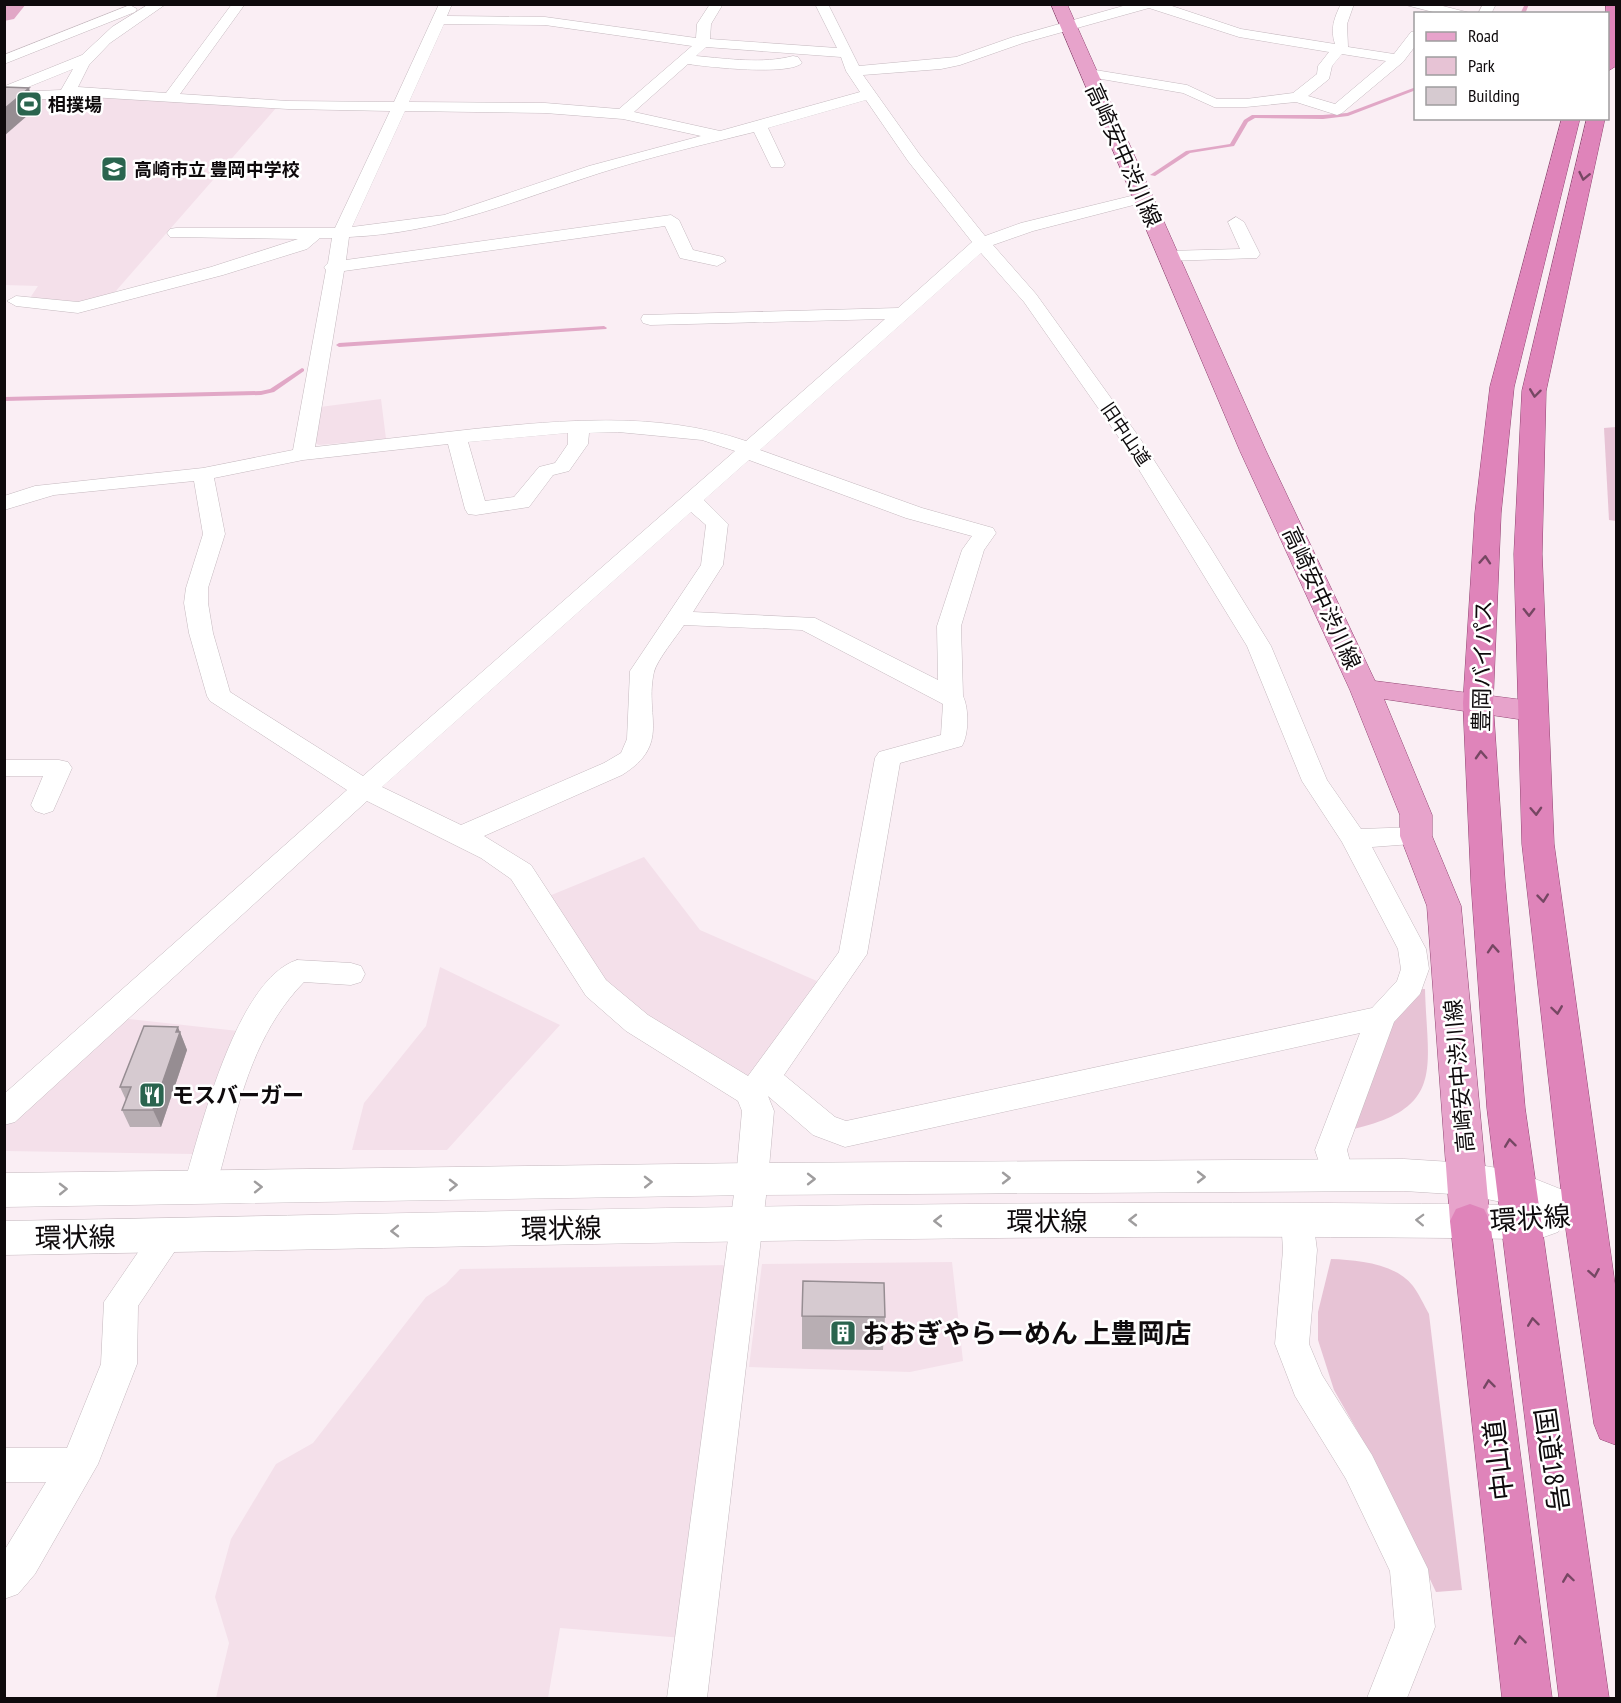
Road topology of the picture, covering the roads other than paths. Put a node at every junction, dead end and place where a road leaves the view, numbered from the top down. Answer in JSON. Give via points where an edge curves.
{"nodes":[{"id":1,"x":239,"y":4,"type":"edge"},
{"id":2,"x":717,"y":4,"type":"edge"},
{"id":3,"x":821,"y":4,"type":"edge"},
{"id":4,"x":1059,"y":4,"type":"edge"},
{"id":5,"x":1147,"y":4,"type":"edge"},
{"id":6,"x":1151,"y":4,"type":"edge"},
{"id":7,"x":1348,"y":4,"type":"edge"},
{"id":8,"x":1408,"y":4,"type":"edge"},
{"id":9,"x":1614,"y":4,"type":"edge"},
{"id":10,"x":159,"y":5,"type":"edge"},
{"id":11,"x":1433,"y":11,"type":"edge"},
{"id":12,"x":443,"y":12,"type":"edge"},
{"id":13,"x":1069,"y":27,"type":"junction"},
{"id":14,"x":1414,"y":38,"type":"edge"},
{"id":15,"x":703,"y":43,"type":"junction"},
{"id":16,"x":1339,"y":48,"type":"junction"},
{"id":17,"x":787,"y":49,"type":"junction"},
{"id":18,"x":1609,"y":56,"type":"edge"},
{"id":19,"x":84,"y":59,"type":"junction"},
{"id":20,"x":685,"y":59,"type":"junction"},
{"id":21,"x":1398,"y":59,"type":"junction"},
{"id":22,"x":4,"y":60,"type":"edge"},
{"id":23,"x":850,"y":62,"type":"junction"},
{"id":24,"x":1089,"y":73,"type":"junction"},
{"id":25,"x":4,"y":90,"type":"edge"},
{"id":26,"x":68,"y":91,"type":"junction"},
{"id":27,"x":870,"y":94,"type":"junction"},
{"id":28,"x":4,"y":97,"type":"edge"},
{"id":29,"x":170,"y":97,"type":"junction"},
{"id":30,"x":1297,"y":97,"type":"junction"},
{"id":31,"x":399,"y":105,"type":"junction"},
{"id":32,"x":623,"y":114,"type":"junction"},
{"id":33,"x":1570,"y":120,"type":"edge"},
{"id":34,"x":1596,"y":120,"type":"edge"},
{"id":35,"x":759,"y":126,"type":"junction"},
{"id":36,"x":721,"y":135,"type":"junction"},
{"id":37,"x":777,"y":164,"type":"dead end"},
{"id":38,"x":1143,"y":198,"type":"junction"},
{"id":39,"x":1236,"y":222,"type":"dead end"},
{"id":40,"x":316,"y":231,"type":"junction"},
{"id":41,"x":342,"y":231,"type":"junction"},
{"id":42,"x":176,"y":233,"type":"dead end"},
{"id":43,"x":982,"y":243,"type":"junction"},
{"id":44,"x":1168,"y":256,"type":"junction"},
{"id":45,"x":717,"y":261,"type":"dead end"},
{"id":46,"x":333,"y":267,"type":"junction"},
{"id":47,"x":8,"y":301,"type":"edge"},
{"id":48,"x":906,"y":313,"type":"junction"},
{"id":49,"x":650,"y":319,"type":"dead end"},
{"id":50,"x":579,"y":427,"type":"junction"},
{"id":51,"x":457,"y":438,"type":"junction"},
{"id":52,"x":747,"y":450,"type":"junction"},
{"id":53,"x":303,"y":454,"type":"junction"},
{"id":54,"x":203,"y":474,"type":"junction"},
{"id":55,"x":692,"y":501,"type":"junction"},
{"id":56,"x":4,"y":504,"type":"edge"},
{"id":57,"x":676,"y":618,"type":"junction"},
{"id":58,"x":1365,"y":690,"type":"junction"},
{"id":59,"x":951,"y":696,"type":"junction"},
{"id":60,"x":1478,"y":703,"type":"junction"},
{"id":61,"x":1531,"y":711,"type":"junction"},
{"id":62,"x":4,"y":768,"type":"edge"},
{"id":63,"x":364,"y":789,"type":"junction"},
{"id":64,"x":44,"y":805,"type":"dead end"},
{"id":65,"x":1416,"y":836,"type":"junction"},
{"id":66,"x":459,"y":837,"type":"junction"},
{"id":67,"x":1353,"y":839,"type":"junction"},
{"id":68,"x":351,"y":974,"type":"dead end"},
{"id":69,"x":1380,"y":1017,"type":"junction"},
{"id":70,"x":758,"y":1085,"type":"junction"},
{"id":71,"x":4,"y":1113,"type":"edge"},
{"id":72,"x":1338,"y":1177,"type":"junction"},
{"id":73,"x":752,"y":1179,"type":"junction"},
{"id":74,"x":199,"y":1188,"type":"junction"},
{"id":75,"x":4,"y":1190,"type":"edge"},
{"id":76,"x":1469,"y":1200,"type":"junction"},
{"id":77,"x":1518,"y":1205,"type":"junction"},
{"id":78,"x":1584,"y":1216,"type":"junction"},
{"id":79,"x":1297,"y":1218,"type":"junction"},
{"id":80,"x":747,"y":1223,"type":"junction"},
{"id":81,"x":168,"y":1236,"type":"junction"},
{"id":82,"x":4,"y":1238,"type":"edge"},
{"id":83,"x":1617,"y":1424,"type":"edge"},
{"id":84,"x":4,"y":1465,"type":"edge"},
{"id":85,"x":77,"y":1466,"type":"junction"},
{"id":86,"x":4,"y":1580,"type":"edge"},
{"id":87,"x":687,"y":1698,"type":"edge"},
{"id":88,"x":1387,"y":1698,"type":"edge"},
{"id":89,"x":1527,"y":1698,"type":"edge"},
{"id":90,"x":1584,"y":1698,"type":"edge"}],
"edges":[{"from":1,"to":29,"type":"street"},
{"from":2,"to":15,"type":"street","via":[[704,24]]},
{"from":3,"to":23,"type":"street","name":"旧中山道"},
{"from":4,"to":13,"type":"main road","name":"高崎安中渋川線"},
{"from":5,"to":13,"type":"street"},
{"from":6,"to":16,"type":"street","via":[[1239,33]]},
{"from":7,"to":16,"type":"street","via":[[1340,18]]},
{"from":8,"to":11,"type":"street"},
{"from":9,"to":18,"type":"highway"},
{"from":10,"to":19,"type":"street","via":[[100,42]]},
{"from":10,"to":22,"type":"street","via":[[122,11]]},
{"from":12,"to":15,"type":"street","via":[[545,21]]},
{"from":12,"to":31,"type":"street"},
{"from":13,"to":23,"type":"street","via":[[941,65]]},
{"from":13,"to":24,"type":"main road","name":"高崎安中渋川線"},
{"from":14,"to":21,"type":"street"},
{"from":15,"to":17,"type":"street"},
{"from":15,"to":20,"type":"street"},
{"from":16,"to":21,"type":"street"},
{"from":16,"to":30,"type":"street","via":[[1325,66],[1323,76]]},
{"from":17,"to":20,"type":"street","via":[[795,63],[755,66]]},
{"from":17,"to":23,"type":"street"},
{"from":19,"to":25,"type":"street"},
{"from":19,"to":26,"type":"street"},
{"from":20,"to":32,"type":"street"},
{"from":21,"to":30,"type":"street","via":[[1337,110]]},
{"from":23,"to":27,"type":"street","name":"旧中山道"},
{"from":24,"to":30,"type":"street","via":[[1187,89],[1214,103]]},
{"from":24,"to":38,"type":"main road","name":"高崎安中渋川線"},
{"from":26,"to":28,"type":"street"},
{"from":26,"to":29,"type":"street"},
{"from":27,"to":35,"type":"street"},
{"from":27,"to":43,"type":"street","name":"旧中山道","via":[[914,158]]},
{"from":29,"to":31,"type":"street","via":[[288,105]]},
{"from":31,"to":32,"type":"street"},
{"from":31,"to":41,"type":"street"},
{"from":32,"to":36,"type":"street"},
{"from":60,"to":33,"type":"highway","name":"豊岡バイパス","one_way":true,"via":[[1487,525],[1502,387]]},
{"from":34,"to":61,"type":"highway","name":"豊岡バイパス","one_way":true,"via":[[1534,391],[1528,554]]},
{"from":35,"to":36,"type":"street"},
{"from":35,"to":37,"type":"street"},
{"from":36,"to":41,"type":"street","via":[[619,162],[448,220]]},
{"from":38,"to":43,"type":"street","via":[[1027,227]]},
{"from":38,"to":44,"type":"main road","name":"高崎安中渋川線"},
{"from":39,"to":44,"type":"street","via":[[1251,254]]},
{"from":40,"to":41,"type":"street"},
{"from":40,"to":42,"type":"street"},
{"from":40,"to":47,"type":"street","via":[[301,245],[78,308]]},
{"from":41,"to":46,"type":"street"},
{"from":43,"to":48,"type":"street"},
{"from":43,"to":67,"type":"street","name":"旧中山道","via":[[1037,306],[1132,441],[1199,547],[1259,646],[1315,781]]},
{"from":44,"to":58,"type":"main road","name":"高崎安中渋川線","via":[[1253,451]]},
{"from":45,"to":46,"type":"street","via":[[686,254],[671,220]]},
{"from":46,"to":53,"type":"street"},
{"from":48,"to":49,"type":"street"},
{"from":48,"to":52,"type":"street"},
{"from":50,"to":51,"type":"street"},
{"from":50,"to":51,"type":"street","via":[[578,444],[561,467],[546,471],[521,502],[476,509]]},
{"from":50,"to":52,"type":"street","via":[[673,429],[706,434]]},
{"from":51,"to":53,"type":"street"},
{"from":52,"to":55,"type":"street"},
{"from":52,"to":59,"type":"street","via":[[914,513],[986,533],[973,550],[949,626]]},
{"from":53,"to":54,"type":"street"},
{"from":54,"to":56,"type":"street","via":[[54,489]]},
{"from":54,"to":63,"type":"street","via":[[214,534],[196,603],[215,689],[219,696]]},
{"from":55,"to":57,"type":"street","via":[[717,524],[712,566]]},
{"from":55,"to":63,"type":"street"},
{"from":57,"to":59,"type":"street","via":[[807,623]]},
{"from":57,"to":66,"type":"street","via":[[642,671],[640,739],[631,758]]},
{"from":58,"to":60,"type":"main road"},
{"from":58,"to":65,"type":"main road","name":"高崎安中渋川線","via":[[1416,815]]},
{"from":59,"to":70,"type":"street","via":[[955,704],[953,740],[888,758],[854,954]]},
{"from":60,"to":61,"type":"main road"},
{"from":77,"to":60,"type":"highway","name":"豊岡バイパス","one_way":true,"via":[[1495,988]]},
{"from":61,"to":78,"type":"highway","name":"豊岡バイパス","one_way":true,"via":[[1539,855]]},
{"from":62,"to":64,"type":"street","via":[[59,768]]},
{"from":63,"to":66,"type":"street"},
{"from":63,"to":71,"type":"street"},
{"from":65,"to":67,"type":"street"},
{"from":65,"to":76,"type":"main road","name":"高崎安中渋川線","via":[[1444,906]]},
{"from":66,"to":70,"type":"street","via":[[491,851],[521,872],[596,988],[637,1023]]},
{"from":67,"to":69,"type":"street","name":"旧中山道","via":[[1413,949],[1415,969],[1410,986]]},
{"from":68,"to":74,"type":"street","via":[[297,971],[279,985],[261,1009],[246,1037]]},
{"from":69,"to":70,"type":"street","via":[[845,1134],[824,1126]]},
{"from":69,"to":72,"type":"street","via":[[1331,1150]]},
{"from":70,"to":73,"type":"street"},
{"from":73,"to":72,"type":"street","name":"環状線","one_way":true},
{"from":72,"to":76,"type":"street","name":"環状線","via":[[1404,1175]]},
{"from":74,"to":73,"type":"street","name":"環状線","one_way":true},
{"from":73,"to":80,"type":"street"},
{"from":75,"to":74,"type":"street","name":"環状線","one_way":true},
{"from":76,"to":77,"type":"street","name":"環状線"},
{"from":76,"to":79,"type":"street","name":"環状線","one_way":true},
{"from":89,"to":76,"type":"highway","name":"中山道","one_way":true},
{"from":77,"to":78,"type":"street","name":"環状線"},
{"from":90,"to":77,"type":"highway","name":"国道18号","one_way":true},
{"from":78,"to":83,"type":"highway","one_way":true},
{"from":79,"to":80,"type":"street","name":"環状線","one_way":true},
{"from":79,"to":88,"type":"street","via":[[1300,1250],[1292,1344],[1308,1384],[1359,1467],[1408,1569],[1414,1628]]},
{"from":80,"to":81,"type":"street","name":"環状線","one_way":true},
{"from":80,"to":87,"type":"street"},
{"from":81,"to":82,"type":"street","name":"環状線"},
{"from":81,"to":85,"type":"street","via":[[121,1302],[119,1364]]},
{"from":84,"to":85,"type":"street"},
{"from":85,"to":86,"type":"street","via":[[21,1561]]}]}
